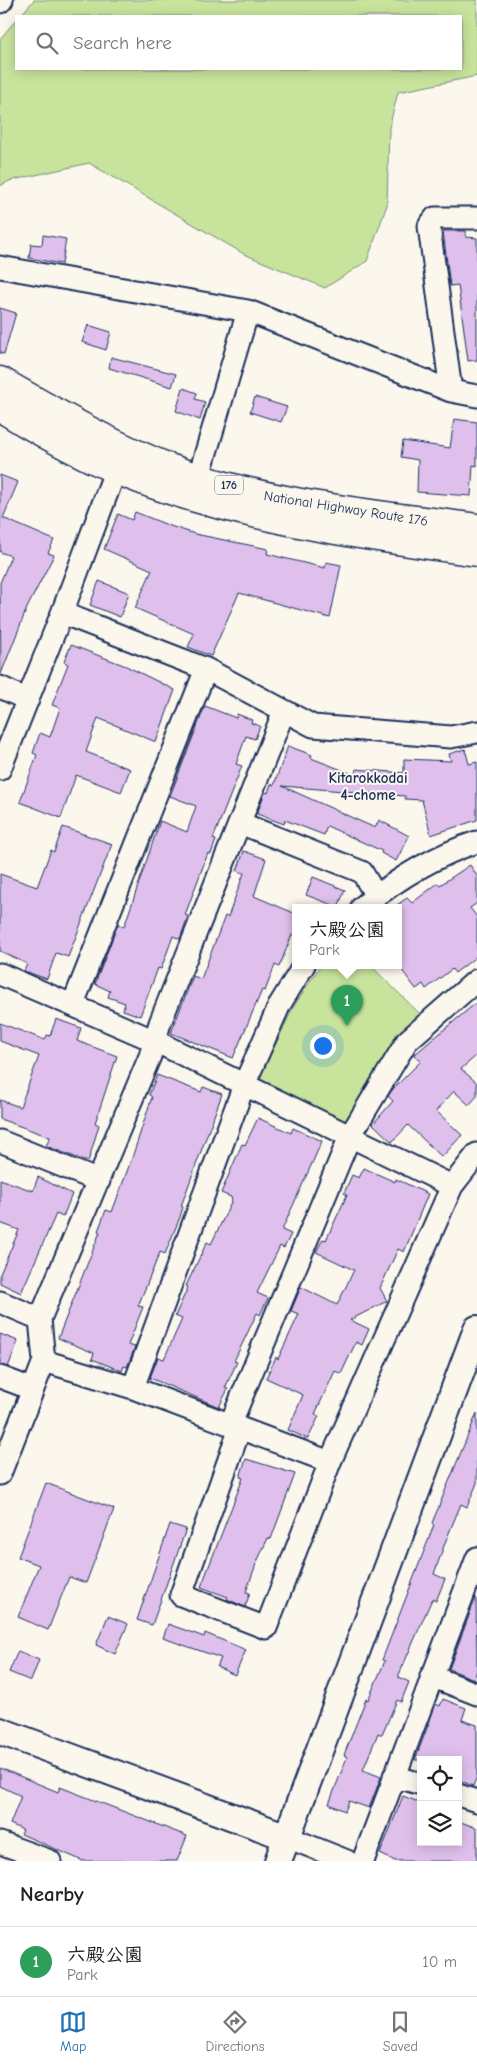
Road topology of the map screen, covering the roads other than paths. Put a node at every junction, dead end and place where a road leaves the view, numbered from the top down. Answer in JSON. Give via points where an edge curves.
{"nodes":[{"id":1,"x":477,"y":218,"type":"edge"},
{"id":2,"x":0,"y":267,"type":"edge"},
{"id":3,"x":248,"y":311,"type":"junction"},
{"id":4,"x":0,"y":381,"type":"edge"},
{"id":5,"x":451,"y":391,"type":"junction"},
{"id":6,"x":477,"y":396,"type":"edge"},
{"id":7,"x":0,"y":408,"type":"edge"},
{"id":8,"x":116,"y":469,"type":"junction"},
{"id":9,"x":199,"y":476,"type":"junction"},
{"id":10,"x":477,"y":528,"type":"edge"},
{"id":11,"x":477,"y":552,"type":"edge"},
{"id":12,"x":62,"y":613,"type":"junction"},
{"id":13,"x":206,"y":669,"type":"junction"},
{"id":14,"x":0,"y":687,"type":"edge"},
{"id":15,"x":28,"y":700,"type":"junction"},
{"id":16,"x":284,"y":710,"type":"junction"},
{"id":17,"x":477,"y":732,"type":"edge"},
{"id":18,"x":0,"y":769,"type":"edge"},
{"id":19,"x":240,"y":823,"type":"junction"},
{"id":20,"x":477,"y":842,"type":"edge"},
{"id":21,"x":369,"y":902,"type":"edge"},
{"id":22,"x":302,"y":969,"type":"edge"},
{"id":23,"x":0,"y":974,"type":"edge"},
{"id":24,"x":477,"y":980,"type":"edge"},
{"id":25,"x":74,"y":1004,"type":"junction"},
{"id":26,"x":155,"y":1041,"type":"junction"},
{"id":27,"x":244,"y":1084,"type":"junction"},
{"id":28,"x":350,"y":1136,"type":"junction"},
{"id":29,"x":0,"y":1141,"type":"edge"},
{"id":30,"x":477,"y":1154,"type":"edge"},
{"id":31,"x":99,"y":1181,"type":"junction"},
{"id":32,"x":452,"y":1186,"type":"junction"},
{"id":33,"x":0,"y":1302,"type":"edge"},
{"id":34,"x":40,"y":1319,"type":"junction"},
{"id":35,"x":477,"y":1329,"type":"edge"},
{"id":36,"x":44,"y":1361,"type":"junction"},
{"id":37,"x":471,"y":1362,"type":"edge"},
{"id":38,"x":0,"y":1377,"type":"edge"},
{"id":39,"x":132,"y":1388,"type":"junction"},
{"id":40,"x":32,"y":1389,"type":"junction"},
{"id":41,"x":235,"y":1426,"type":"junction"},
{"id":42,"x":330,"y":1462,"type":"junction"},
{"id":43,"x":0,"y":1474,"type":"edge"},
{"id":44,"x":477,"y":1558,"type":"edge"},
{"id":45,"x":471,"y":1588,"type":"edge"},
{"id":46,"x":432,"y":1676,"type":"junction"},
{"id":47,"x":477,"y":1694,"type":"edge"},
{"id":48,"x":0,"y":1731,"type":"edge"},
{"id":49,"x":394,"y":1776,"type":"junction"},
{"id":50,"x":417,"y":1783,"type":"edge"},
{"id":51,"x":462,"y":1796,"type":"edge"},
{"id":52,"x":477,"y":1801,"type":"edge"},
{"id":53,"x":287,"y":1837,"type":"junction"},
{"id":54,"x":0,"y":1843,"type":"edge"},
{"id":55,"x":50,"y":1861,"type":"edge"},
{"id":56,"x":278,"y":1861,"type":"edge"},
{"id":57,"x":347,"y":1861,"type":"edge"},
{"id":58,"x":363,"y":1861,"type":"edge"}],
"edges":[{"from":1,"to":5,"type":"street","via":[[435,218],[429,226]]},
{"from":2,"to":3,"type":"street"},
{"from":3,"to":5,"type":"street"},
{"from":3,"to":9,"type":"street"},
{"from":4,"to":9,"type":"highway","name":"National Highway Route 176","number":"176","via":[[124,448],[173,469]]},
{"from":5,"to":6,"type":"street"},
{"from":7,"to":8,"type":"highway","name":"National Highway Route 176","number":"176"},
{"from":8,"to":11,"type":"highway","name":"National Highway Route 176","number":"176","via":[[172,491],[261,516]]},
{"from":8,"to":12,"type":"street"},
{"from":9,"to":10,"type":"highway","name":"National Highway Route 176","number":"176","via":[[281,498]]},
{"from":12,"to":13,"type":"street"},
{"from":12,"to":15,"type":"street"},
{"from":13,"to":16,"type":"street"},
{"from":13,"to":25,"type":"street"},
{"from":14,"to":15,"type":"street"},
{"from":15,"to":18,"type":"street"},
{"from":16,"to":17,"type":"street","via":[[313,726],[450,737]]},
{"from":16,"to":19,"type":"street"},
{"from":19,"to":21,"type":"street","via":[[362,872]]},
{"from":19,"to":26,"type":"street"},
{"from":20,"to":21,"type":"street","via":[[451,850]]},
{"from":22,"to":27,"type":"street","via":[[280,1004]]},
{"from":23,"to":25,"type":"street"},
{"from":24,"to":28,"type":"street","via":[[407,1041]]},
{"from":25,"to":26,"type":"street"},
{"from":26,"to":27,"type":"street"},
{"from":26,"to":31,"type":"street"},
{"from":27,"to":28,"type":"street"},
{"from":27,"to":39,"type":"street"},
{"from":28,"to":32,"type":"street"},
{"from":28,"to":41,"type":"street"},
{"from":29,"to":31,"type":"street"},
{"from":30,"to":32,"type":"street"},
{"from":31,"to":34,"type":"street"},
{"from":32,"to":42,"type":"street"},
{"from":33,"to":34,"type":"street"},
{"from":34,"to":36,"type":"street"},
{"from":35,"to":37,"type":"street"},
{"from":36,"to":39,"type":"street"},
{"from":36,"to":40,"type":"street"},
{"from":37,"to":53,"type":"street"},
{"from":38,"to":40,"type":"street"},
{"from":39,"to":41,"type":"street"},
{"from":40,"to":43,"type":"street"},
{"from":41,"to":42,"type":"street"},
{"from":41,"to":42,"type":"street","via":[[182,1594],[266,1628]]},
{"from":44,"to":45,"type":"street"},
{"from":45,"to":46,"type":"street"},
{"from":46,"to":47,"type":"street"},
{"from":46,"to":49,"type":"street"},
{"from":48,"to":53,"type":"street"},
{"from":49,"to":50,"type":"street"},
{"from":49,"to":58,"type":"street"},
{"from":51,"to":52,"type":"street"},
{"from":53,"to":56,"type":"street"},
{"from":53,"to":57,"type":"street"},
{"from":54,"to":55,"type":"street"}]}
